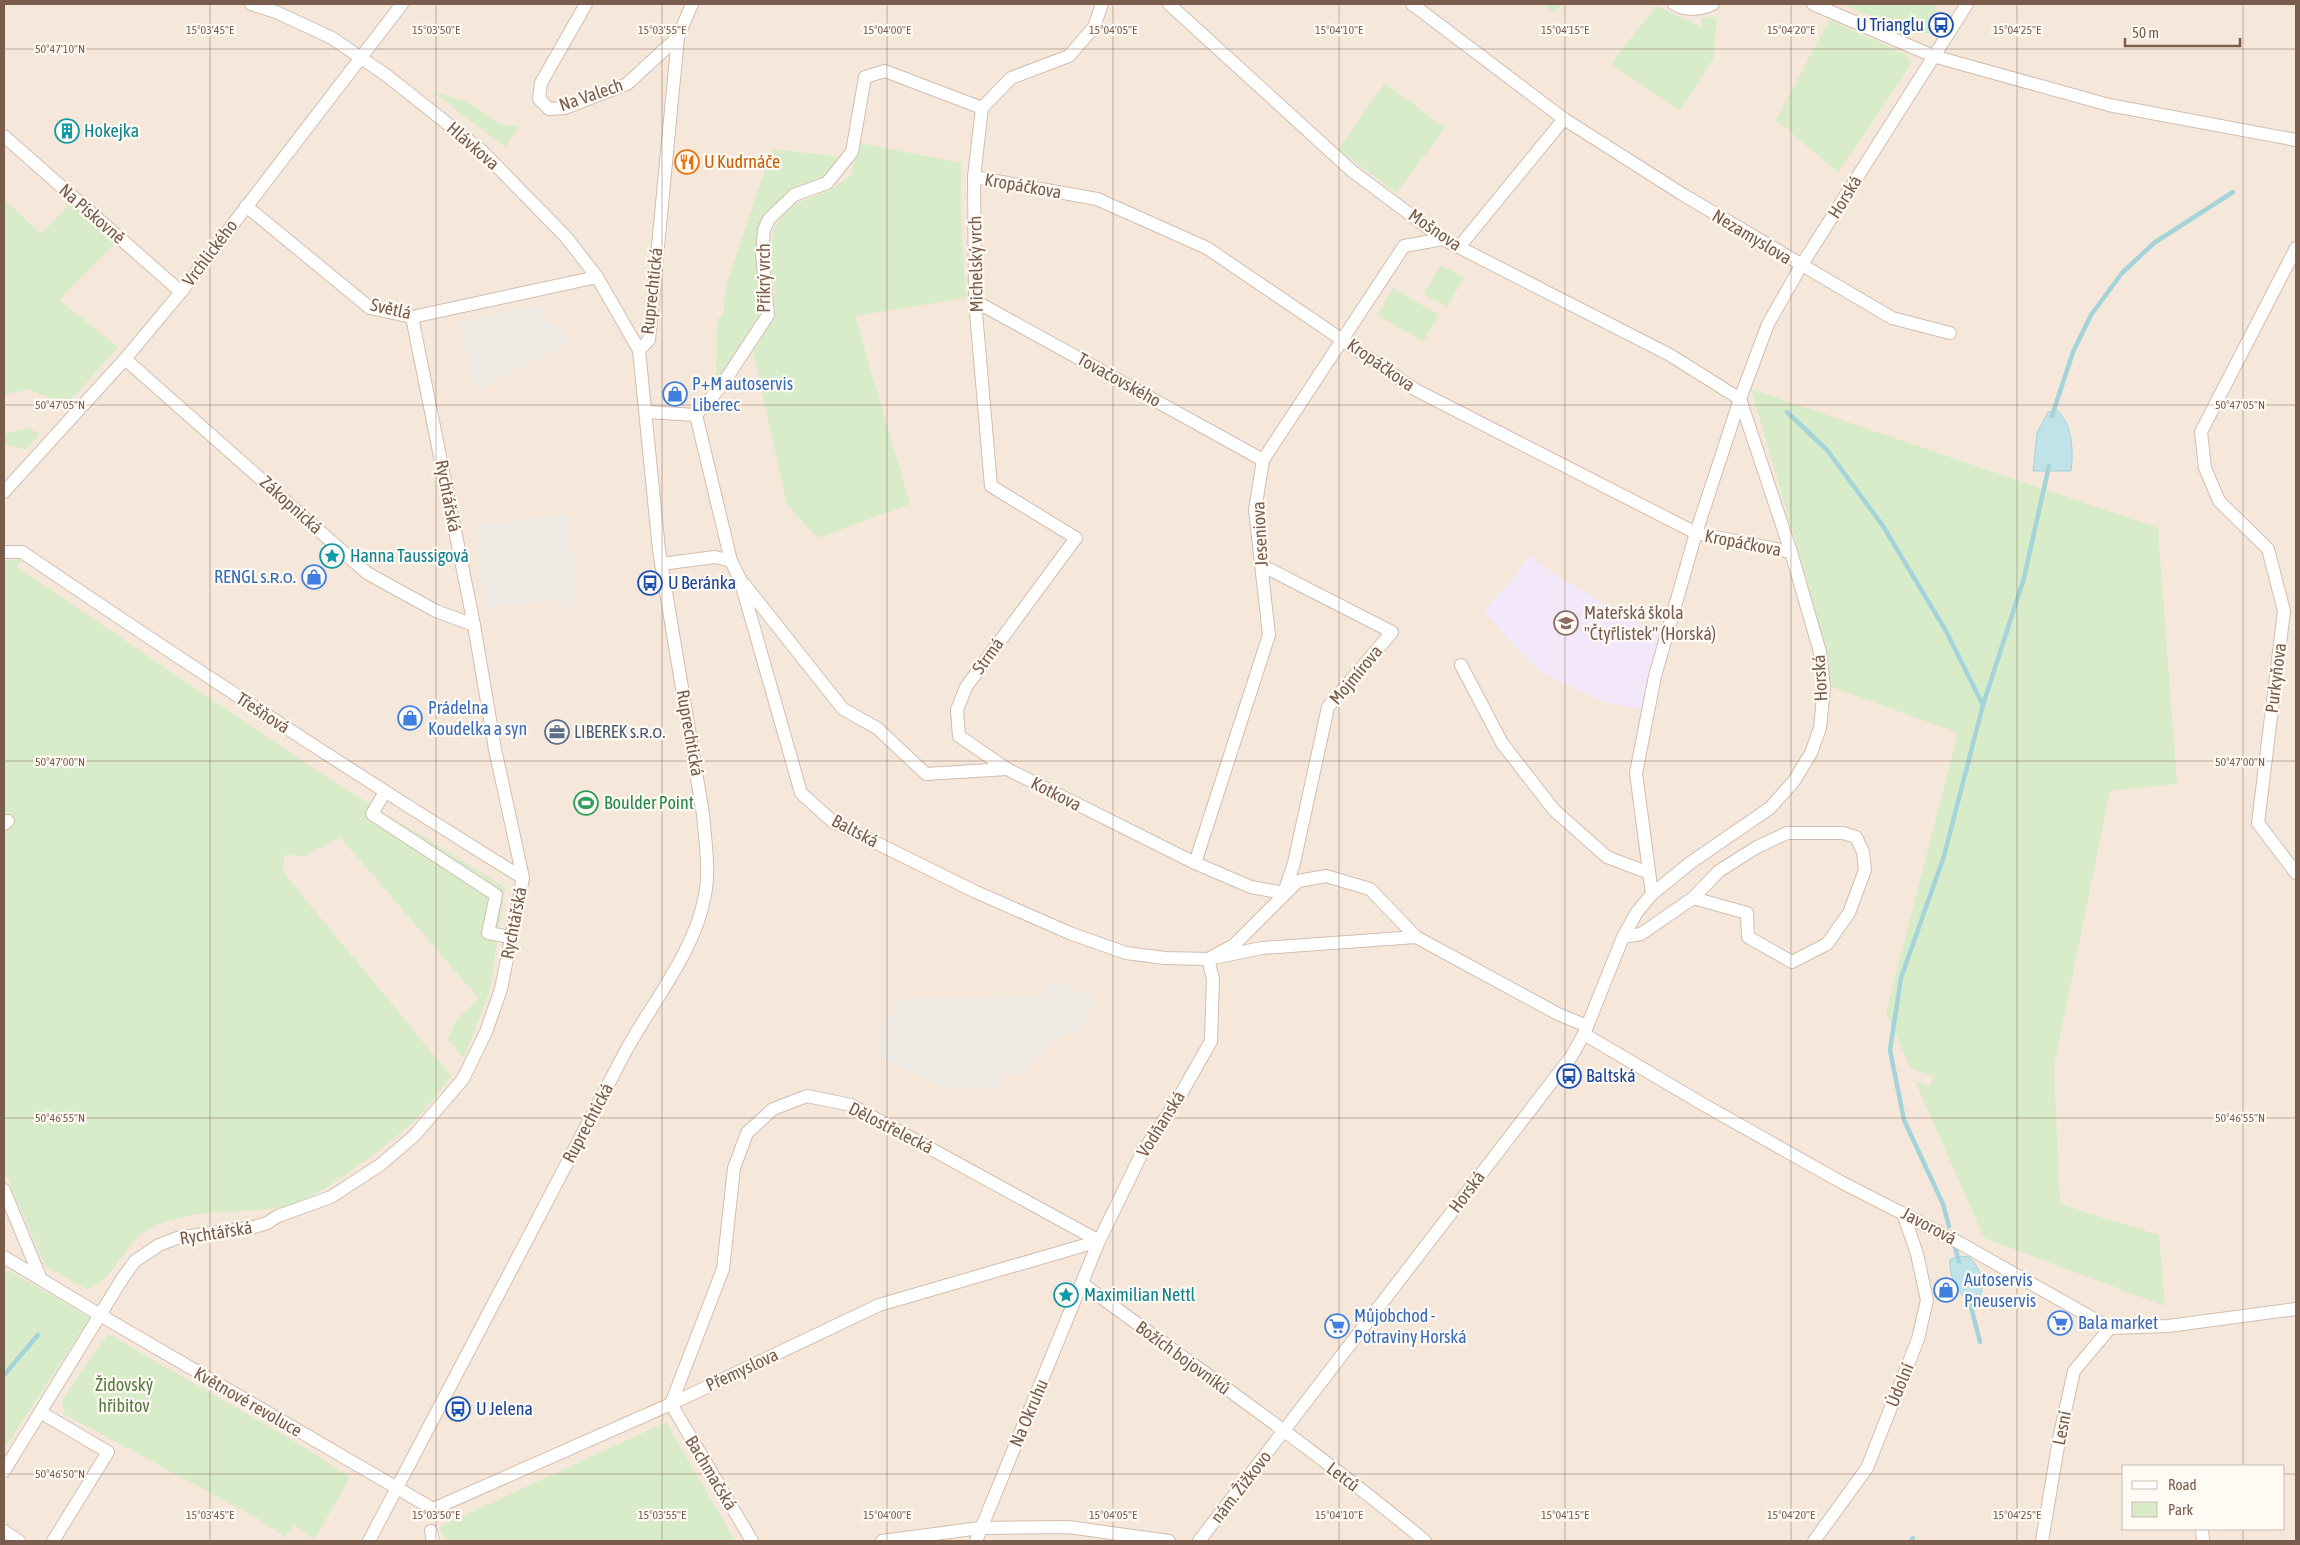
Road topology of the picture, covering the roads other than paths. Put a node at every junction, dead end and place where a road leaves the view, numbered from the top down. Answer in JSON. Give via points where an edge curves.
{"nodes":[{"id":1,"x":252,"y":4,"type":"edge"},
{"id":2,"x":402,"y":4,"type":"edge"},
{"id":3,"x":586,"y":4,"type":"edge"},
{"id":4,"x":692,"y":4,"type":"edge"},
{"id":5,"x":1102,"y":4,"type":"edge"},
{"id":6,"x":1169,"y":4,"type":"edge"},
{"id":7,"x":1412,"y":4,"type":"edge"},
{"id":8,"x":1674,"y":4,"type":"edge"},
{"id":9,"x":1713,"y":4,"type":"edge"},
{"id":10,"x":1813,"y":4,"type":"edge"},
{"id":11,"x":1967,"y":4,"type":"edge"},
{"id":12,"x":678,"y":37,"type":"junction"},
{"id":13,"x":1933,"y":56,"type":"junction"},
{"id":14,"x":360,"y":58,"type":"junction"},
{"id":15,"x":982,"y":108,"type":"junction"},
{"id":16,"x":1564,"y":119,"type":"junction"},
{"id":17,"x":4,"y":136,"type":"edge"},
{"id":18,"x":2296,"y":140,"type":"edge"},
{"id":19,"x":974,"y":177,"type":"junction"},
{"id":20,"x":246,"y":206,"type":"junction"},
{"id":21,"x":1443,"y":239,"type":"junction"},
{"id":22,"x":1459,"y":247,"type":"junction"},
{"id":23,"x":2296,"y":248,"type":"edge"},
{"id":24,"x":1801,"y":266,"type":"junction"},
{"id":25,"x":597,"y":277,"type":"junction"},
{"id":26,"x":181,"y":292,"type":"junction"},
{"id":27,"x":975,"y":301,"type":"junction"},
{"id":28,"x":412,"y":318,"type":"junction"},
{"id":29,"x":1950,"y":333,"type":"dead end"},
{"id":30,"x":1342,"y":338,"type":"junction"},
{"id":31,"x":639,"y":350,"type":"junction"},
{"id":32,"x":125,"y":358,"type":"junction"},
{"id":33,"x":1740,"y":399,"type":"junction"},
{"id":34,"x":646,"y":412,"type":"junction"},
{"id":35,"x":696,"y":416,"type":"junction"},
{"id":36,"x":1263,"y":460,"type":"junction"},
{"id":37,"x":4,"y":492,"type":"edge"},
{"id":38,"x":1696,"y":534,"type":"junction"},
{"id":39,"x":1076,"y":538,"type":"joint"},
{"id":40,"x":4,"y":552,"type":"edge"},
{"id":41,"x":1791,"y":552,"type":"junction"},
{"id":42,"x":731,"y":562,"type":"junction"},
{"id":43,"x":661,"y":564,"type":"junction"},
{"id":44,"x":1261,"y":565,"type":"junction"},
{"id":45,"x":740,"y":579,"type":"junction"},
{"id":46,"x":474,"y":625,"type":"junction"},
{"id":47,"x":1461,"y":665,"type":"dead end"},
{"id":48,"x":1007,"y":769,"type":"junction"},
{"id":49,"x":385,"y":792,"type":"junction"},
{"id":50,"x":1195,"y":863,"type":"junction"},
{"id":51,"x":1649,"y":873,"type":"junction"},
{"id":52,"x":2296,"y":873,"type":"edge"},
{"id":53,"x":523,"y":878,"type":"junction"},
{"id":54,"x":1284,"y":893,"type":"junction"},
{"id":55,"x":1652,"y":894,"type":"junction"},
{"id":56,"x":1693,"y":898,"type":"junction"},
{"id":57,"x":511,"y":937,"type":"junction"},
{"id":58,"x":1416,"y":937,"type":"junction"},
{"id":59,"x":1623,"y":937,"type":"junction"},
{"id":60,"x":1208,"y":959,"type":"junction"},
{"id":61,"x":1586,"y":1030,"type":"junction"},
{"id":62,"x":4,"y":1190,"type":"edge"},
{"id":63,"x":1903,"y":1213,"type":"junction"},
{"id":64,"x":1099,"y":1241,"type":"junction"},
{"id":65,"x":4,"y":1257,"type":"edge"},
{"id":66,"x":40,"y":1277,"type":"junction"},
{"id":67,"x":1083,"y":1284,"type":"junction"},
{"id":68,"x":2296,"y":1309,"type":"edge"},
{"id":69,"x":100,"y":1316,"type":"junction"},
{"id":70,"x":2110,"y":1328,"type":"junction"},
{"id":71,"x":671,"y":1404,"type":"junction"},
{"id":72,"x":40,"y":1412,"type":"junction"},
{"id":73,"x":1284,"y":1432,"type":"junction"},
{"id":74,"x":4,"y":1471,"type":"edge"},
{"id":75,"x":397,"y":1489,"type":"junction"},
{"id":76,"x":980,"y":1528,"type":"junction"},
{"id":77,"x":4,"y":1531,"type":"edge"},
{"id":78,"x":19,"y":1541,"type":"edge"},
{"id":79,"x":53,"y":1541,"type":"edge"},
{"id":80,"x":369,"y":1541,"type":"edge"},
{"id":81,"x":752,"y":1541,"type":"edge"},
{"id":82,"x":882,"y":1541,"type":"edge"},
{"id":83,"x":976,"y":1541,"type":"edge"},
{"id":84,"x":1169,"y":1541,"type":"edge"},
{"id":85,"x":1199,"y":1541,"type":"edge"},
{"id":86,"x":1425,"y":1541,"type":"edge"},
{"id":87,"x":1814,"y":1541,"type":"edge"},
{"id":88,"x":2042,"y":1541,"type":"edge"}],
"edges":[{"from":1,"to":14,"type":"street","name":"Hlávkova","via":[[332,38]]},
{"from":2,"to":14,"type":"street","name":"Vrchlického"},
{"from":3,"to":12,"type":"street","name":"Na Valech","via":[[541,83],[539,99],[549,109],[565,108],[627,84]]},
{"from":4,"to":12,"type":"street","name":"Ruprechtická"},
{"from":5,"to":15,"type":"street","via":[[1094,27],[1069,56],[1011,78]]},
{"from":6,"to":21,"type":"street","name":"Mošnova","via":[[1352,171]]},
{"from":7,"to":16,"type":"street","name":"Nezamyslova"},
{"from":8,"to":9,"type":"street","via":[[1680,8],[1703,9]]},
{"from":10,"to":13,"type":"street"},
{"from":11,"to":13,"type":"street","name":"Horská"},
{"from":12,"to":31,"type":"street","name":"Ruprechtická","via":[[649,340]]},
{"from":13,"to":18,"type":"street","via":[[2108,105]]},
{"from":13,"to":24,"type":"street","name":"Horská"},
{"from":14,"to":20,"type":"street","name":"Vrchlického"},
{"from":14,"to":25,"type":"street","name":"Hlávkova","via":[[482,152],[566,237]]},
{"from":15,"to":19,"type":"street","name":"Michelský vrch"},
{"from":15,"to":35,"type":"street","name":"Příkrý vrch","via":[[885,71],[865,77],[852,152],[826,182],[794,195],[769,219],[764,230],[762,254],[768,315],[722,386]]},
{"from":16,"to":22,"type":"street"},
{"from":16,"to":24,"type":"street","name":"Nezamyslova"},
{"from":17,"to":26,"type":"street","name":"Na Pískovně"},
{"from":19,"to":27,"type":"street","name":"Michelský vrch"},
{"from":19,"to":30,"type":"street","name":"Kropáčkova","via":[[1097,199],[1207,248]]},
{"from":20,"to":26,"type":"street","name":"Vrchlického"},
{"from":20,"to":28,"type":"street","name":"Světlá","via":[[370,308]]},
{"from":21,"to":22,"type":"street","name":"Mošnova"},
{"from":21,"to":30,"type":"street","name":"Jeseniova","via":[[1404,246]]},
{"from":22,"to":33,"type":"street","name":"Mošnova","via":[[1670,355]]},
{"from":23,"to":52,"type":"street","name":"Purkyňova","via":[[2201,432],[2205,468],[2220,501],[2268,549],[2284,612],[2258,823]]},
{"from":24,"to":29,"type":"street","name":"Nezamyslova","via":[[1892,318]]},
{"from":24,"to":33,"type":"street","name":"Horská","via":[[1768,324]]},
{"from":25,"to":28,"type":"street","name":"Světlá"},
{"from":25,"to":31,"type":"street","name":"Hlávkova"},
{"from":26,"to":32,"type":"street","name":"Vrchlického"},
{"from":27,"to":36,"type":"street","name":"Tovačovského"},
{"from":27,"to":39,"type":"street","name":"Michelský vrch","via":[[992,486]]},
{"from":28,"to":46,"type":"street","name":"Rychtářská"},
{"from":30,"to":36,"type":"street","name":"Jeseniova"},
{"from":30,"to":38,"type":"street","name":"Kropáčkova","via":[[1416,390]]},
{"from":31,"to":34,"type":"street","name":"Ruprechtická"},
{"from":32,"to":37,"type":"street","name":"Vrchlického"},
{"from":32,"to":46,"type":"street","name":"Zákopnická","via":[[367,573],[436,611]]},
{"from":33,"to":38,"type":"street","name":"Horská"},
{"from":33,"to":41,"type":"street","name":"Horská"},
{"from":34,"to":35,"type":"street"},
{"from":34,"to":43,"type":"street","name":"Ruprechtická"},
{"from":35,"to":42,"type":"street"},
{"from":36,"to":44,"type":"street","name":"Jeseniova","via":[[1255,510]]},
{"from":38,"to":41,"type":"street","name":"Kropáčkova"},
{"from":38,"to":51,"type":"street","name":"Horská","via":[[1655,676],[1636,773]]},
{"from":39,"to":48,"type":"street","name":"Strmá","via":[[966,687],[957,710],[960,736]]},
{"from":40,"to":49,"type":"street","name":"Třešňová","via":[[22,552],[208,678]]},
{"from":41,"to":55,"type":"street","name":"Horská","via":[[1820,652],[1824,687],[1820,728],[1811,753],[1794,780],[1770,808],[1690,863]]},
{"from":42,"to":43,"type":"street","via":[[715,557]]},
{"from":42,"to":45,"type":"street","name":"Baltská"},
{"from":43,"to":75,"type":"street","name":"Ruprechtická","via":[[704,814],[705,895],[681,957],[622,1057]]},
{"from":44,"to":50,"type":"street","name":"Jeseniova","via":[[1269,635]]},
{"from":44,"to":54,"type":"street","name":"Mojmírova","via":[[1392,632],[1328,707],[1294,863]]},
{"from":45,"to":48,"type":"street","via":[[843,710],[877,728],[926,774]]},
{"from":45,"to":60,"type":"street","name":"Baltská","via":[[801,793],[832,821],[976,892],[1126,954]]},
{"from":46,"to":53,"type":"street","name":"Rychtářská","via":[[495,749]]},
{"from":47,"to":51,"type":"street","via":[[1502,743],[1554,810],[1607,857]]},
{"from":48,"to":50,"type":"street","name":"Kotkova"},
{"from":49,"to":53,"type":"street","name":"Třešňová"},
{"from":49,"to":57,"type":"street","via":[[372,814],[496,896],[488,933]]},
{"from":50,"to":54,"type":"street","name":"Kotkova","via":[[1251,886]]},
{"from":51,"to":55,"type":"street","name":"Horská"},
{"from":53,"to":57,"type":"street","name":"Rychtářská"},
{"from":54,"to":58,"type":"street","via":[[1298,881],[1326,876],[1370,889]]},
{"from":54,"to":60,"type":"street","name":"Baltská","via":[[1234,945]]},
{"from":55,"to":59,"type":"street","name":"Horská"},
{"from":56,"to":56,"type":"street","via":[[1718,871],[1787,833],[1843,833],[1856,837],[1863,852],[1865,870],[1849,913],[1827,944],[1792,962],[1748,937],[1747,914]]},
{"from":56,"to":59,"type":"street","via":[[1641,934]]},
{"from":57,"to":69,"type":"street","name":"Rychtářská","via":[[501,989],[486,1032],[463,1079],[414,1136],[380,1165],[331,1197],[254,1228],[177,1238],[159,1245],[135,1261]]},
{"from":58,"to":60,"type":"street","name":"Baltská","via":[[1271,947]]},
{"from":58,"to":61,"type":"street"},
{"from":59,"to":61,"type":"street","name":"Horská"},
{"from":60,"to":64,"type":"street","name":"Vodňanská","via":[[1212,979],[1211,1041],[1177,1101],[1142,1153]]},
{"from":61,"to":63,"type":"street","name":"Javorová","via":[[1747,1130]]},
{"from":61,"to":73,"type":"street","name":"Horská","via":[[1570,1057]]},
{"from":62,"to":66,"type":"street"},
{"from":63,"to":70,"type":"street","name":"Javorová"},
{"from":63,"to":87,"type":"street","name":"Údolní","via":[[1917,1254],[1926,1300],[1918,1339],[1867,1468]]},
{"from":64,"to":67,"type":"street","name":"Vodňanská"},
{"from":64,"to":71,"type":"street","name":"Přemyslova","via":[[879,1306]]},
{"from":64,"to":71,"type":"street","name":"Dělostřelecká","via":[[851,1105],[807,1096],[773,1109],[747,1133],[734,1168],[723,1269]]},
{"from":65,"to":66,"type":"street","name":"Květnové revoluce"},
{"from":66,"to":69,"type":"street","name":"Květnové revoluce"},
{"from":67,"to":73,"type":"street","name":"Božích bojovníků"},
{"from":67,"to":76,"type":"street","name":"Na Okruhu"},
{"from":68,"to":70,"type":"street","via":[[2168,1326]]},
{"from":69,"to":72,"type":"street"},
{"from":69,"to":75,"type":"street","name":"Květnové revoluce"},
{"from":70,"to":88,"type":"street","name":"Lesní","via":[[2074,1371]]},
{"from":71,"to":75,"type":"street","name":"Přemyslova","via":[[434,1509]]},
{"from":71,"to":81,"type":"street","name":"Bachmačská"},
{"from":72,"to":74,"type":"street"},
{"from":72,"to":79,"type":"street","via":[[108,1452]]},
{"from":73,"to":85,"type":"street","name":"nám. Žižkovo"},
{"from":73,"to":86,"type":"street","name":"Letců"},
{"from":75,"to":80,"type":"street","name":"Ruprechtická"},
{"from":76,"to":82,"type":"street"},
{"from":76,"to":83,"type":"street","name":"Na Okruhu"},
{"from":76,"to":84,"type":"street","via":[[1068,1527]]},
{"from":77,"to":78,"type":"street"}]}
